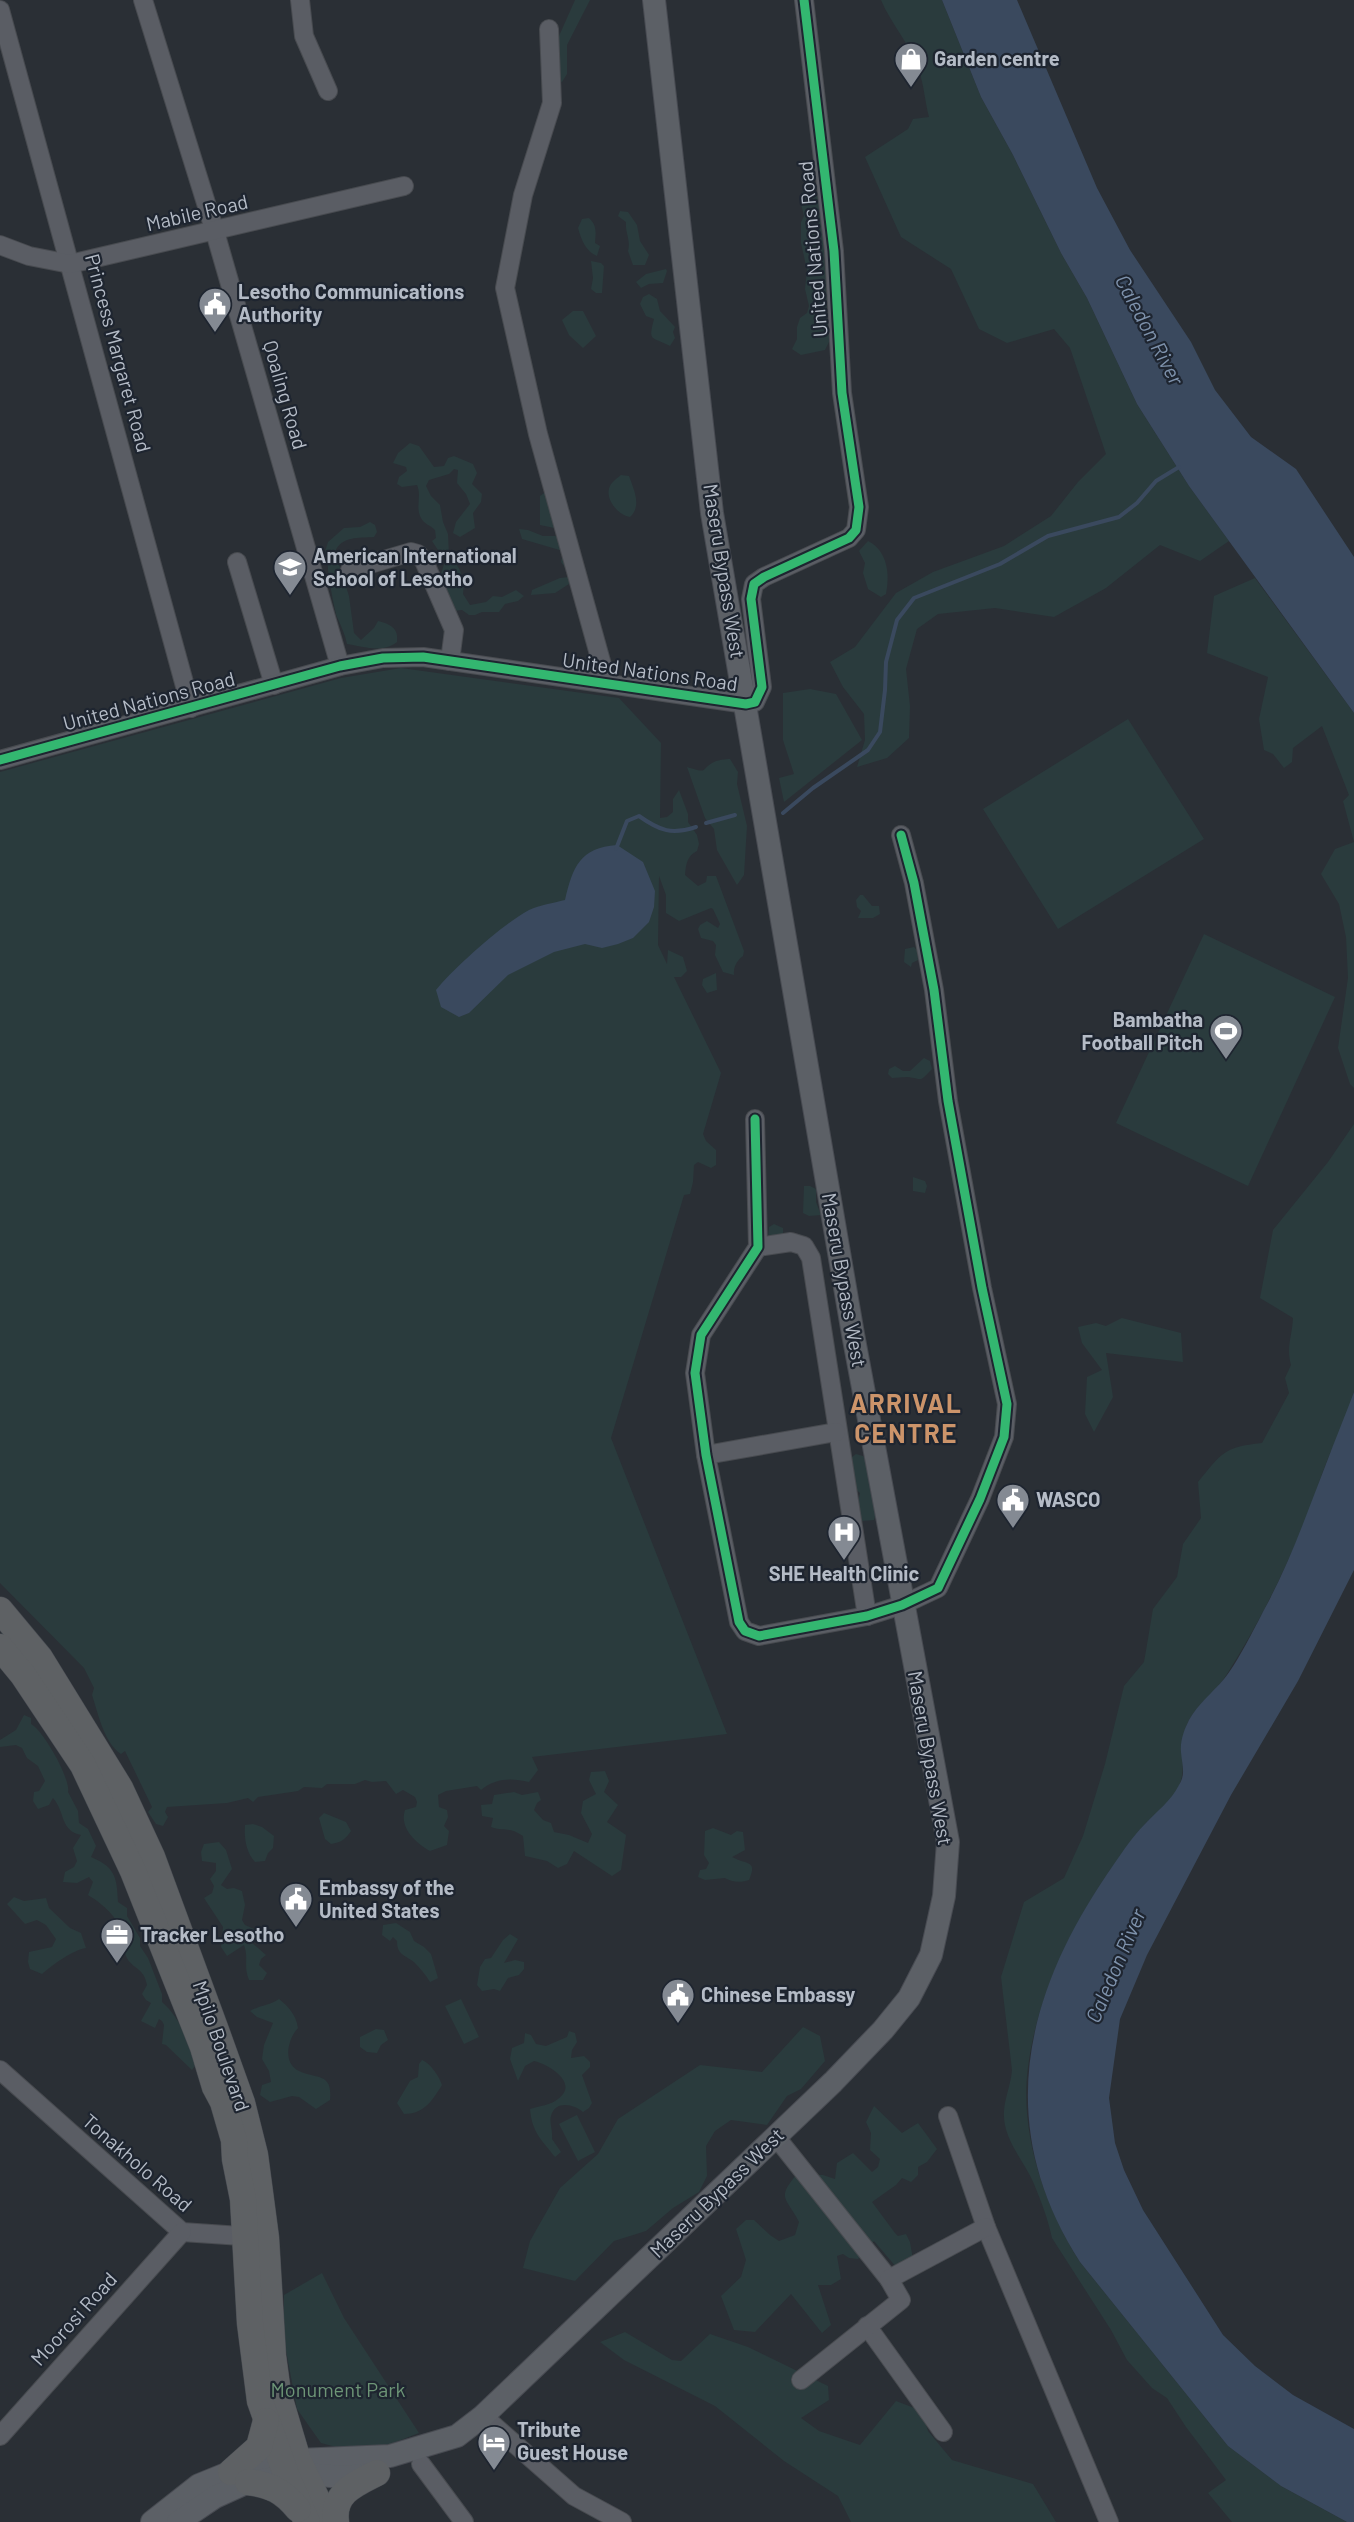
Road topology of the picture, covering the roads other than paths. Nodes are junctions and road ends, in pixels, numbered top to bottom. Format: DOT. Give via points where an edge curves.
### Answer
graph roads {
  1 [pos="143,0"];
  2 [pos="300,0"];
  3 [pos="654,0"];
  4 [pos="804,0"];
  5 [pos="0,10"];
  6 [pos="549,29"];
  7 [pos="328,92"];
  8 [pos="404,186"];
  9 [pos="215,232"];
  10 [pos="0,245"];
  11 [pos="70,264"];
  12 [pos="237,562"];
  13 [pos="350,570"];
  14 [pos="450,661"];
  15 [pos="340,666"];
  16 [pos="607,684"];
  17 [pos="274,685"];
  18 [pos="746,704"];
  19 [pos="192,708"];
  20 [pos="0,760"];
  21 [pos="901,835"];
  22 [pos="755,1119"];
  23 [pos="758,1247"];
  24 [pos="836,1432"];
  25 [pos="706,1455"];
  26 [pos="902,1605"];
  27 [pos="0,1610"];
  28 [pos="867,1616"];
  29 [pos="0,1647"];
  30 [pos="0,2070"];
  31 [pos="948,2116"];
  32 [pos="776,2137"];
  33 [pos="986,2227"];
  34 [pos="182,2232"];
  35 [pos="256,2237"];
  36 [pos="889,2279"];
  37 [pos="867,2326"];
  38 [pos="801,2380"];
  39 [pos="483,2416"];
  40 [pos="266,2421"];
  41 [pos="943,2432"];
  42 [pos="0,2436"];
  43 [pos="421,2464"];
  44 [pos="293,2468"];
  45 [pos="377,2473"];
  46 [pos="239,2477"];
  47 [pos="314,2521"];
  48 [pos="152,2522"];
  49 [pos="178,2522"];
  50 [pos="336,2522"];
  51 [pos="464,2522"];
  52 [pos="621,2522"];
  53 [pos="1109,2522"];
  1 -- 9 [label="street, Qoaling Road"];
  2 -- 7 [label="street" via="304,36"];
  3 -- 18 [label="main road, Maseru Bypass West" via="712,513"];
  4 -- 18 [label="street, United Nations Road" via="834,251 842,393 859,507 856,530 849,538 754,584 751,599 762,687 755,702"];
  5 -- 11 [label="street, Princess Margaret Road"];
  6 -- 16 [label="street" via="552,103 523,195 505,288 538,434"];
  8 -- 9 [label="street, Mabile Road"];
  9 -- 11 [label="street, Mabile Road"];
  9 -- 15 [label="street, Qoaling Road"];
  10 -- 11 [label="street, Mabile Road" via="29,256"];
  11 -- 19 [label="street, Princess Margaret Road"];
  12 -- 17 [label="street"];
  13 -- 14 [label="street" via="411,552 418,554 454,630"];
  14 -- 15 [label="street, United Nations Road" via="383,658"];
  14 -- 16 [label="street, United Nations Road"];
  15 -- 17 [label="street, United Nations Road"];
  16 -- 18 [label="street, United Nations Road"];
  17 -- 19 [label="street, United Nations Road"];
  18 -- 26 [label="main road, Maseru Bypass West"];
  19 -- 20 [label="street, United Nations Road"];
  21 -- 26 [label="street" via="934,990 948,1101 1007,1404 1004,1437 938,1588"];
  22 -- 23 [label="street"];
  23 -- 24 [label="street" via="791,1242 804,1246 810,1258"];
  23 -- 25 [label="street" via="701,1335 695,1373"];
  24 -- 25 [label="street"];
  24 -- 28 [label="street"];
  25 -- 28 [label="street" via="744,1631 759,1636"];
  26 -- 28 [label="street"];
  26 -- 32 [label="main road, Maseru Bypass West" via="948,1842 940,1920 931,1955 909,1998 875,2039"];
  27 -- 35 [label="highway, Mpilo Boulevard" via="40,1658 84,1727 120,1788 152,1857 242,2103 255,2155"];
  29 -- 35 [label="highway, Mpilo Boulevard" via="83,1765 124,1850 223,2102 234,2140 243,2199"];
  30 -- 34 [label="street, Tonakholo Road"];
  31 -- 33 [label="street"];
  32 -- 36 [label="street"];
  32 -- 39 [label="main road, Maseru Bypass West"];
  33 -- 36 [label="street"];
  33 -- 53 [label="street"];
  34 -- 35 [label="street, Tonakholo Road"];
  34 -- 42 [label="street, Moorosi Road"];
  35 -- 40 [label="highway, Mpilo Boulevard" via="250,2323"];
  35 -- 44 [label="highway, Mpilo Boulevard"];
  36 -- 37 [label="street" via="901,2300"];
  37 -- 38 [label="street"];
  37 -- 41 [label="street"];
  39 -- 43 [label="main road, Maseru Bypass West" via="463,2445"];
  39 -- 44 [label="main road, Maseru Bypass West" via="457,2436 390,2456"];
  39 -- 52 [label="street" via="574,2496"];
  40 -- 44 [label="highway, Mpilo Boulevard"];
  40 -- 46 [label="highway" via="259,2447"];
  43 -- 45 [label="main road, Maseru Bypass West"];
  43 -- 51 [label="street"];
  44 -- 45 [label="main road, Maseru Bypass West" via="343,2477"];
  44 -- 46 [label="main road"];
  44 -- 47 [label="highway, Mpilo Boulevard"];
  45 -- 50 [label="highway" via="344,2492 336,2509"];
  46 -- 47 [label="highway" via="279,2490"];
  46 -- 48 [label="main road" via="199,2485"];
  46 -- 49 [label="main road"];
}
